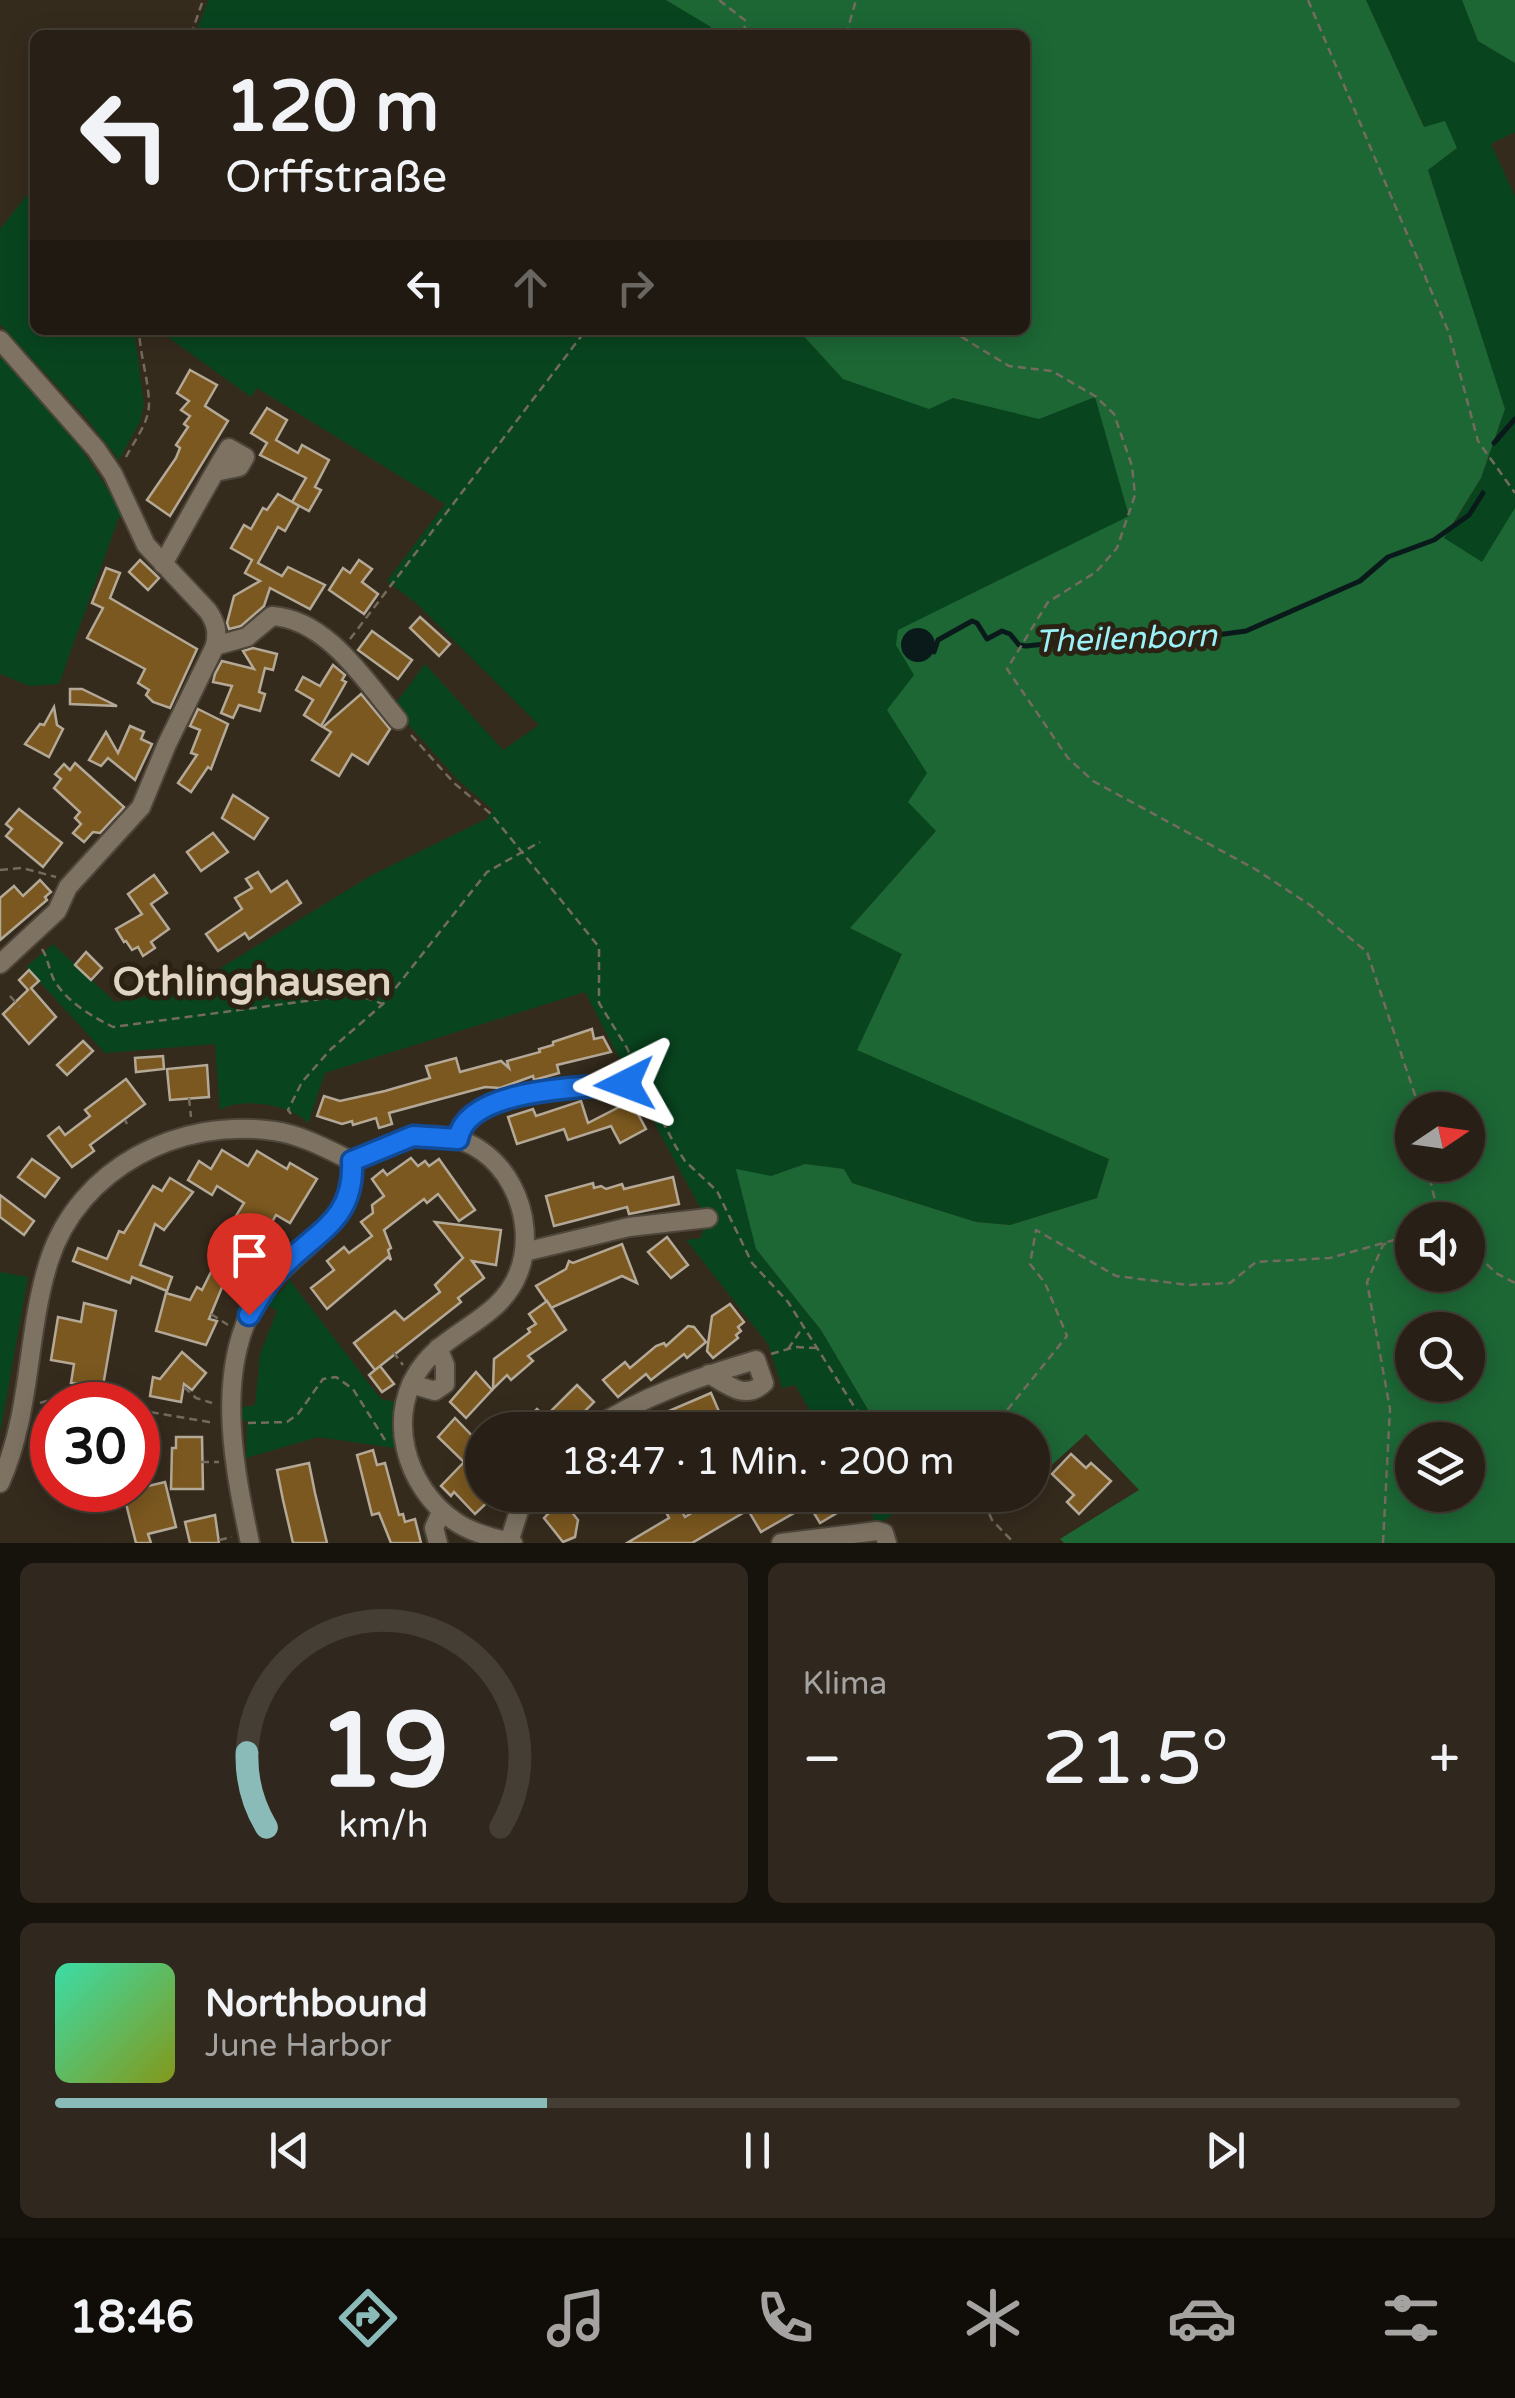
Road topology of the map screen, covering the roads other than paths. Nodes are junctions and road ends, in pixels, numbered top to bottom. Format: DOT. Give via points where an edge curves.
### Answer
graph roads {
  1 [pos="0,340"];
  2 [pos="215,472"];
  3 [pos="163,564"];
  4 [pos="215,646"];
  5 [pos="398,720"];
  6 [pos="0,964"];
  7 [pos="612,1080"];
  8 [pos="458,1139"];
  9 [pos="352,1161"];
  10 [pos="708,1218"];
  11 [pos="524,1252"];
  12 [pos="438,1348"];
  13 [pos="709,1374"];
  14 [pos="411,1384"];
  15 [pos="625,1412"];
  16 [pos="0,1484"];
  17 [pos="442,1512"];
  18 [pos="519,1512"];
  19 [pos="511,1542"];
  20 [pos="250,1543"];
  21 [pos="438,1543"];
  22 [pos="781,1543"];
  23 [pos="887,1543"];
  1 -- 3 [label="street" via="96,449 146,545"];
  2 -- 3 [label="street"];
  3 -- 4 [label="street" via="215,622"];
  4 -- 5 [label="street" via="247,638 266,618 278,616 341,652"];
  4 -- 6 [label="street" via="141,807 68,887 57,911"];
  7 -- 8 [label="street" via="550,1089 476,1112 463,1122"];
  8 -- 9 [label="street" via="413,1136"];
  8 -- 11 [label="street" via="499,1166 516,1192"];
  9 -- 16 [label="street" via="288,1134 218,1128 175,1138 117,1168 77,1208 51,1256 24,1400"];
  9 -- 20 [label="street" via="339,1215 274,1275 249,1315 235,1366 236,1473"];
  10 -- 11 [label="street" via="630,1227"];
  11 -- 12 [label="street" via="500,1303"];
  12 -- 14 [label="street"];
  12 -- 14 [label="street" via="445,1384 438,1390"];
  13 -- 15 [label="street"];
  14 -- 17 [label="street" via="405,1446 418,1484"];
  17 -- 19 [label="street" via="459,1525"];
  17 -- 21 [label="street" via="434,1528"];
  18 -- 19 [label="street"];
  22 -- 23 [label="street" via="877,1531"];
}
